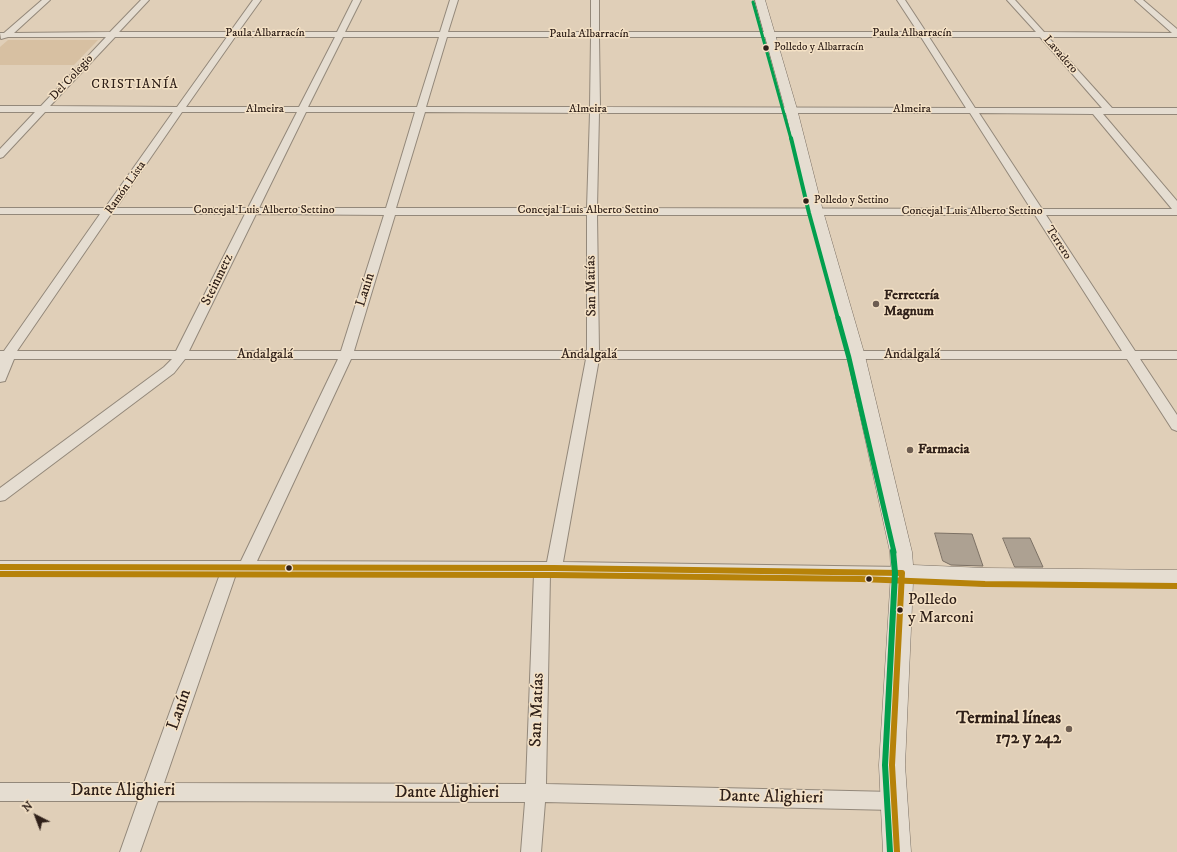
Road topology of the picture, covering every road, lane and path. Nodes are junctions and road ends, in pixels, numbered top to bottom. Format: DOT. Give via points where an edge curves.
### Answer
graph roads {
  1 [pos="46,0"];
  2 [pos="145,0"];
  3 [pos="257,0"];
  4 [pos="357,0"];
  5 [pos="454,0"];
  6 [pos="595,0"];
  7 [pos="760,0"];
  8 [pos="901,0"];
  9 [pos="1012,0"];
  10 [pos="1139,0"];
  11 [pos="3,34"];
  12 [pos="233,34"];
  13 [pos="443,34"];
  14 [pos="770,34"];
  15 [pos="923,34"];
  16 [pos="1177,34"];
  17 [pos="112,35"];
  18 [pos="340,35"];
  19 [pos="595,35"];
  20 [pos="1042,35"];
  21 [pos="0,40"];
  22 [pos="181,109"];
  23 [pos="792,109"];
  24 [pos="0,110"];
  25 [pos="42,110"];
  26 [pos="302,110"];
  27 [pos="420,110"];
  28 [pos="595,110"];
  29 [pos="973,110"];
  30 [pos="1095,110"];
  31 [pos="1109,110"];
  32 [pos="1177,111"];
  33 [pos="0,155"];
  34 [pos="1177,208"];
  35 [pos="110,210"];
  36 [pos="0,211"];
  37 [pos="390,211"];
  38 [pos="816,211"];
  39 [pos="251,212"];
  40 [pos="592,212"];
  41 [pos="1038,212"];
  42 [pos="1177,212"];
  43 [pos="347,354"];
  44 [pos="1130,354"];
  45 [pos="4,355"];
  46 [pos="182,355"];
  47 [pos="593,355"];
  48 [pos="1177,355"];
  49 [pos="856,356"];
  50 [pos="0,378"];
  51 [pos="1177,426"];
  52 [pos="0,496"];
  53 [pos="0,567"];
  54 [pos="238,568"];
  55 [pos="548,568"];
  56 [pos="902,573"];
  57 [pos="1177,579"];
  58 [pos="151,791"];
  59 [pos="0,792"];
  60 [pos="536,793"];
  61 [pos="893,801"];
  62 [pos="130,852"];
  63 [pos="532,852"];
  64 [pos="897,852"];
  1 -- 11 [label="street"];
  2 -- 17 [label="street, Del Colegio"];
  3 -- 12 [label="street, Ramón Lista"];
  4 -- 18 [label="street, Steinmetz"];
  5 -- 13 [label="street, Lanín"];
  6 -- 19 [label="street, San Matías"];
  7 -- 14 [label="main road"];
  8 -- 15 [label="street, Terrero"];
  9 -- 20 [label="street, Lavadero"];
  10 -- 16 [label="street"];
  11 -- 17 [label="street, Paula Albarracín"];
  11 -- 21 [label="street"];
  12 -- 17 [label="street, Paula Albarracín"];
  12 -- 18 [label="street, Paula Albarracín"];
  12 -- 22 [label="street, Ramón Lista"];
  13 -- 18 [label="street, Paula Albarracín"];
  13 -- 19 [label="street, Paula Albarracín"];
  13 -- 27 [label="street, Lanín"];
  14 -- 15 [label="street, Paula Albarracín"];
  14 -- 19 [label="street, Paula Albarracín"];
  14 -- 23 [label="main road"];
  15 -- 20 [label="street, Paula Albarracín"];
  15 -- 29 [label="street, Terrero"];
  16 -- 20 [label="street, Paula Albarracín"];
  17 -- 25 [label="street, Del Colegio"];
  18 -- 26 [label="street, Steinmetz"];
  19 -- 28 [label="street, San Matías"];
  20 -- 31 [label="street, Lavadero"];
  22 -- 25 [label="street, Almeira"];
  22 -- 26 [label="street, Almeira"];
  22 -- 35 [label="street, Ramón Lista"];
  23 -- 28 [label="street, Almeira"];
  23 -- 29 [label="street, Almeira"];
  23 -- 38 [label="main road"];
  24 -- 25 [label="street, Almeira"];
  25 -- 33 [label="street, Del Colegio"];
  26 -- 27 [label="street, Almeira"];
  26 -- 39 [label="street, Steinmetz"];
  27 -- 28 [label="street, Almeira"];
  27 -- 37 [label="street, Lanín"];
  28 -- 40 [label="street, San Matías"];
  29 -- 30 [label="street, Almeira"];
  29 -- 41 [label="street, Terrero"];
  30 -- 31 [label="street, Almeira"];
  30 -- 34 [label="street"];
  31 -- 32 [label="street, Almeira"];
  35 -- 36 [label="street, Concejal Luis Alberto Settino"];
  35 -- 39 [label="street, Concejal Luis Alberto Settino"];
  35 -- 45 [label="street, Ramón Lista" via="12,348"];
  37 -- 39 [label="street, Concejal Luis Alberto Settino"];
  37 -- 40 [label="street, Concejal Luis Alberto Settino"];
  37 -- 43 [label="street, Lanín"];
  38 -- 40 [label="street, Concejal Luis Alberto Settino"];
  38 -- 41 [label="street, Concejal Luis Alberto Settino"];
  38 -- 49 [label="main road"];
  39 -- 46 [label="street, Steinmetz"];
  40 -- 47 [label="street, San Matías"];
  41 -- 42 [label="street, Concejal Luis Alberto Settino"];
  41 -- 44 [label="street, Terrero"];
  43 -- 46 [label="street, Andalgalá"];
  43 -- 47 [label="street, Andalgalá"];
  43 -- 54 [label="street, Lanín"];
  44 -- 48 [label="street, Andalgalá"];
  44 -- 49 [label="street, Andalgalá"];
  44 -- 51 [label="street, Terrero"];
  45 -- 46 [label="street, Andalgalá"];
  45 -- 50 [label="street, Ramón Lista"];
  46 -- 52 [label="street, Steinmetz" via="169,370"];
  47 -- 49 [label="street, Andalgalá"];
  47 -- 55 [label="street, San Matías"];
  49 -- 56 [label="main road" via="901,552"];
  53 -- 54 [label="street"];
  54 -- 55 [label="street"];
  54 -- 58 [label="street, Lanín"];
  55 -- 56 [label="street"];
  55 -- 60 [label="street, San Matías"];
  56 -- 57 [label="main road" via="985,577"];
  56 -- 61 [label="main road" via="893,729"];
  58 -- 59 [label="street, Dante Alighieri"];
  58 -- 60 [label="street, Dante Alighieri"];
  58 -- 62 [label="street, Lanín"];
  60 -- 61 [label="street, Dante Alighieri"];
  60 -- 63 [label="street, San Matías"];
  61 -- 64 [label="main road"];
}
